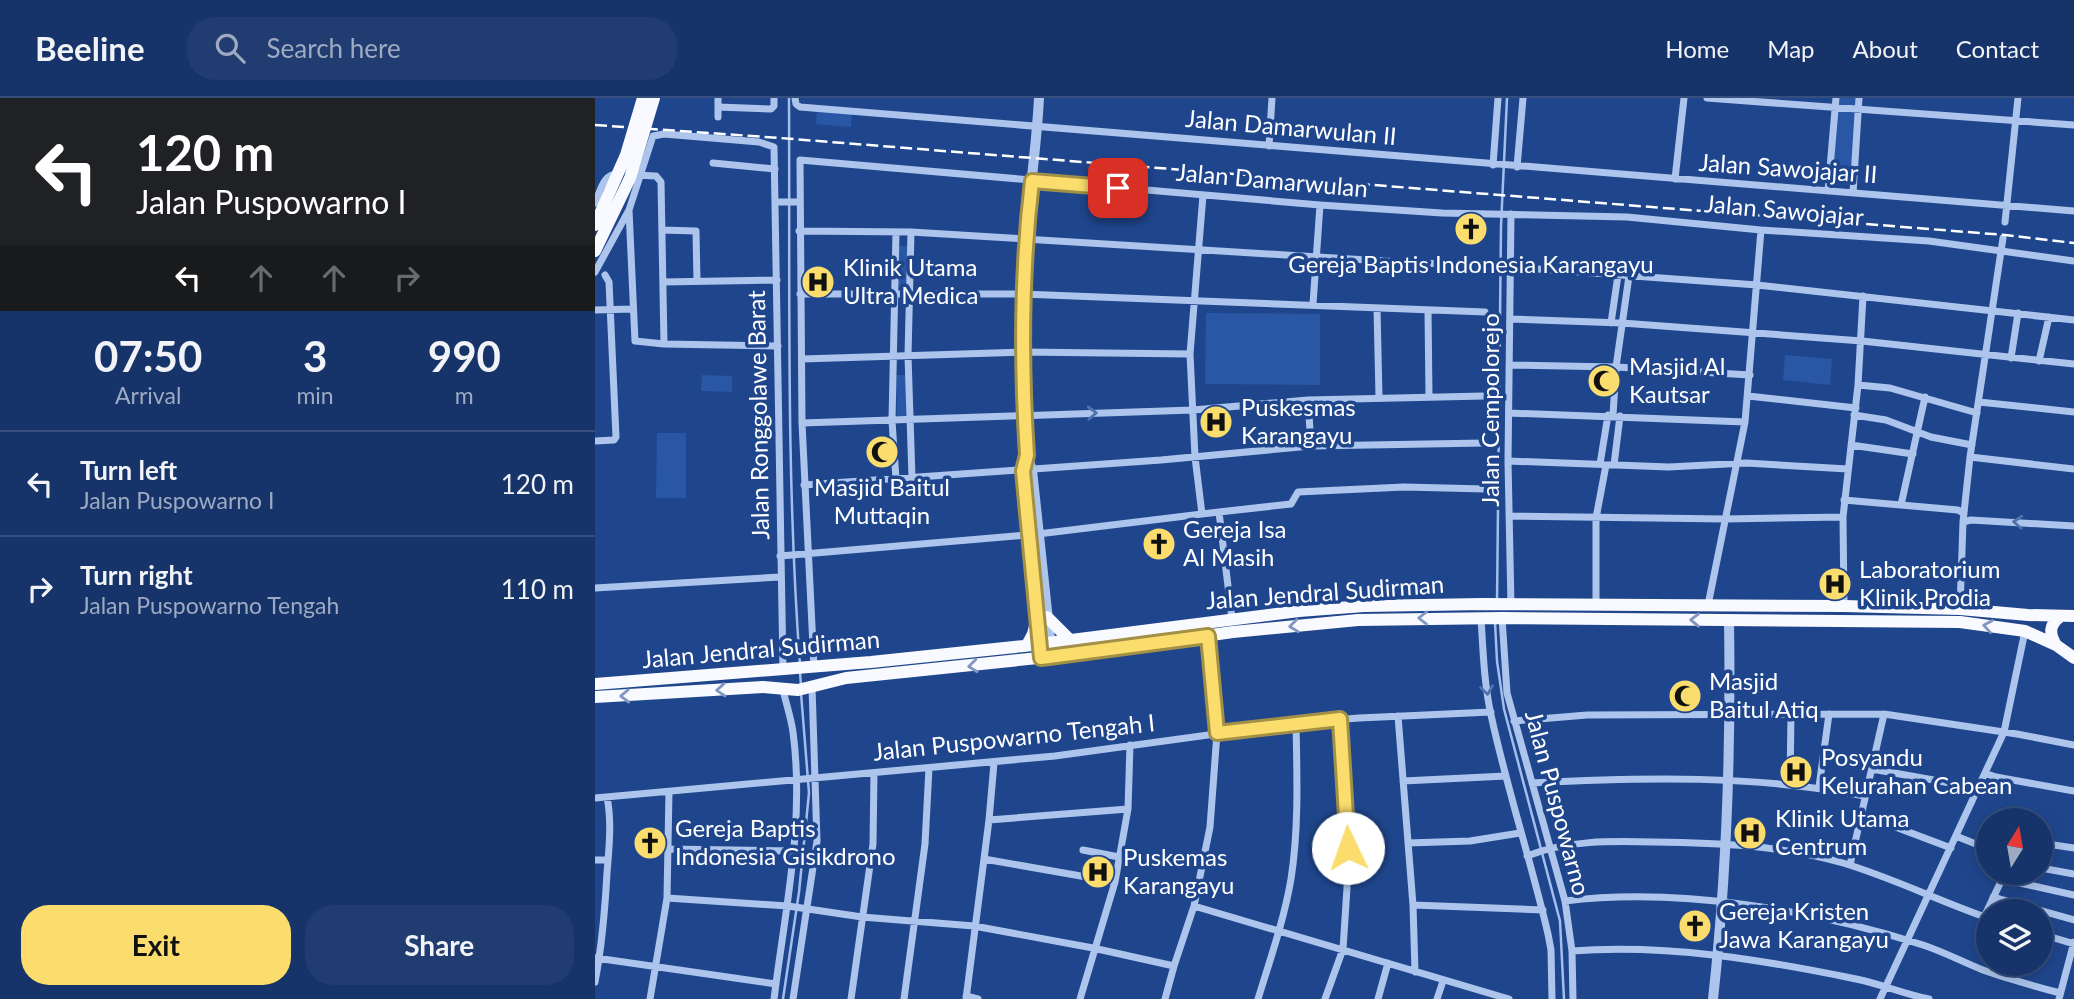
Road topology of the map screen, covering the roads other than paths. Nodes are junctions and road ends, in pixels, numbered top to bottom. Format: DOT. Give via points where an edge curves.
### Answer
graph roads {
  1 [pos="643,98"];
  2 [pos="654,98"];
  3 [pos="718,98"];
  4 [pos="731,98"];
  5 [pos="774,98"];
  6 [pos="795,98"];
  7 [pos="1039,98"];
  8 [pos="1272,98"];
  9 [pos="1498,98"];
  10 [pos="1523,98"];
  11 [pos="1683,98"];
  12 [pos="1707,98"];
  13 [pos="1836,98"];
  14 [pos="1859,98"];
  15 [pos="2018,98"];
  16 [pos="718,107"];
  17 [pos="730,108"];
  18 [pos="1835,108"];
  19 [pos="1858,110"];
  20 [pos="718,117"];
  21 [pos="2016,120"];
  22 [pos="2074,125"];
  23 [pos="1038,127"];
  24 [pos="1269,146"];
  25 [pos="713,163"];
  26 [pos="1499,166"];
  27 [pos="1517,167"];
  28 [pos="775,169"];
  29 [pos="638,175"];
  30 [pos="1675,179"];
  31 [pos="1032,181"];
  32 [pos="1828,191"];
  33 [pos="1853,193"];
  34 [pos="1203,195"];
  35 [pos="777,202"];
  36 [pos="797,202"];
  37 [pos="595,203"];
  38 [pos="1320,205"];
  39 [pos="2006,205"];
  40 [pos="629,210"];
  41 [pos="2074,211"];
  42 [pos="1490,214"];
  43 [pos="1510,214"];
  44 [pos="2005,222"];
  45 [pos="595,225"];
  46 [pos="662,230"];
  47 [pos="1761,230"];
  48 [pos="799,231"];
  49 [pos="896,232"];
  50 [pos="911,232"];
  51 [pos="1025,238"];
  52 [pos="2003,238"];
  53 [pos="1198,249"];
  54 [pos="595,251"];
  55 [pos="2001,251"];
  56 [pos="1316,257"];
  57 [pos="2074,261"];
  58 [pos="1486,265"];
  59 [pos="1510,267"];
  60 [pos="595,272"];
  61 [pos="605,275"];
  62 [pos="1618,275"];
  63 [pos="1629,276"];
  64 [pos="776,280"];
  65 [pos="697,281"];
  66 [pos="663,282"];
  67 [pos="1757,285"];
  68 [pos="894,292"];
  69 [pos="910,293"];
  70 [pos="800,294"];
  71 [pos="1022,294"];
  72 [pos="1863,296"];
  73 [pos="1193,299"];
  74 [pos="1313,304"];
  75 [pos="1614,306"];
  76 [pos="1377,308"];
  77 [pos="1625,308"];
  78 [pos="633,309"];
  79 [pos="595,310"];
  80 [pos="610,310"];
  81 [pos="1429,310"];
  82 [pos="1992,310"];
  83 [pos="1485,312"];
  84 [pos="2018,313"];
  85 [pos="2049,317"];
  86 [pos="1510,319"];
  87 [pos="2074,320"];
  88 [pos="1611,323"];
  89 [pos="1622,324"];
  90 [pos="1753,334"];
  91 [pos="1862,341"];
  92 [pos="664,344"];
  93 [pos="778,346"];
  94 [pos="1022,352"];
  95 [pos="1190,354"];
  96 [pos="908,356"];
  97 [pos="1986,356"];
  98 [pos="892,357"];
  99 [pos="2011,358"];
  100 [pos="801,359"];
  101 [pos="2039,361"];
  102 [pos="2074,364"];
  103 [pos="1509,365"];
  104 [pos="1616,367"];
  105 [pos="1750,375"];
  106 [pos="1858,385"];
  107 [pos="1429,396"];
  108 [pos="1484,396"];
  109 [pos="1748,396"];
  110 [pos="1379,397"];
  111 [pos="1925,397"];
  112 [pos="1308,400"];
  113 [pos="1979,402"];
  114 [pos="1193,410"];
  115 [pos="1855,412"];
  116 [pos="2074,412"];
  117 [pos="1509,413"];
  118 [pos="1977,413"];
  119 [pos="1024,415"];
  120 [pos="1614,416"];
  121 [pos="910,420"];
  122 [pos="892,421"];
  123 [pos="1745,422"];
  124 [pos="801,423"];
  125 [pos="1918,432"];
  126 [pos="595,441"];
  127 [pos="1485,443"];
  128 [pos="1851,445"];
  129 [pos="1972,445"];
  130 [pos="1311,446"];
  131 [pos="1913,454"];
  132 [pos="1195,457"];
  133 [pos="1970,457"];
  134 [pos="1509,461"];
  135 [pos="1738,463"];
  136 [pos="1607,465"];
  137 [pos="2074,468"];
  138 [pos="1849,469"];
  139 [pos="1028,470"];
  140 [pos="912,478"];
  141 [pos="896,479"];
  142 [pos="804,485"];
  143 [pos="1485,489"];
  144 [pos="1844,500"];
  145 [pos="1901,505"];
  146 [pos="1219,512"];
  147 [pos="1202,514"];
  148 [pos="1510,516"];
  149 [pos="1843,517"];
  150 [pos="1596,518"];
  151 [pos="1963,518"];
  152 [pos="1725,519"];
  153 [pos="2074,526"];
  154 [pos="1033,534"];
  155 [pos="805,553"];
  156 [pos="782,555"];
  157 [pos="780,577"];
  158 [pos="595,588"];
  159 [pos="1708,605"];
  160 [pos="1596,606"];
  161 [pos="1843,607"];
  162 [pos="1960,609"];
  163 [pos="1505,612"];
  164 [pos="2068,616"];
  165 [pos="1042,617"];
  166 [pos="1482,618"];
  167 [pos="1232,619"];
  168 [pos="1729,621"];
  169 [pos="2025,631"];
  170 [pos="1208,636"];
  171 [pos="1070,640"];
  172 [pos="1039,644"];
  173 [pos="2056,645"];
  174 [pos="2074,657"];
  175 [pos="1046,658"];
  176 [pos="810,668"];
  177 [pos="785,669"];
  178 [pos="595,684"];
  179 [pos="810,688"];
  180 [pos="785,690"];
  181 [pos="595,697"];
  182 [pos="1490,712"];
  183 [pos="1728,714"];
  184 [pos="1791,714"];
  185 [pos="1829,714"];
  186 [pos="1884,714"];
  187 [pos="1398,716"];
  188 [pos="1340,719"];
  189 [pos="1514,722"];
  190 [pos="1296,723"];
  191 [pos="2004,732"];
  192 [pos="1217,733"];
  193 [pos="2074,745"];
  194 [pos="1130,746"];
  195 [pos="994,763"];
  196 [pos="929,768"];
  197 [pos="1872,769"];
  198 [pos="874,773"];
  199 [pos="1987,774"];
  200 [pos="1506,776"];
  201 [pos="815,777"];
  202 [pos="799,779"];
  203 [pos="1729,780"];
  204 [pos="1403,781"];
  205 [pos="1532,783"];
  206 [pos="1790,784"];
  207 [pos="1819,787"];
  208 [pos="1979,788"];
  209 [pos="2074,791"];
  210 [pos="669,792"];
  211 [pos="1865,796"];
  212 [pos="607,797"];
  213 [pos="595,798"];
  214 [pos="1128,809"];
  215 [pos="1861,814"];
  216 [pos="989,820"];
  217 [pos="1520,833"];
  218 [pos="1956,836"];
  219 [pos="1408,844"];
  220 [pos="1725,844"];
  221 [pos="1976,844"];
  222 [pos="2053,845"];
  223 [pos="1951,848"];
  224 [pos="2074,848"];
  225 [pos="669,849"];
  226 [pos="793,850"];
  227 [pos="1083,850"];
  228 [pos="1538,851"];
  229 [pos="1119,857"];
  230 [pos="984,859"];
  231 [pos="595,860"];
  232 [pos="608,860"];
  233 [pos="1850,866"];
  234 [pos="2053,870"];
  235 [pos="2074,874"];
  236 [pos="1115,882"];
  237 [pos="1999,886"];
  238 [pos="2041,886"];
  239 [pos="2074,895"];
  240 [pos="1929,896"];
  241 [pos="1993,897"];
  242 [pos="667,898"];
  243 [pos="1565,901"];
  244 [pos="1722,903"];
  245 [pos="1413,905"];
  246 [pos="788,906"];
  247 [pos="1194,906"];
  248 [pos="804,909"];
  249 [pos="1543,910"];
  250 [pos="1976,913"];
  251 [pos="862,917"];
  252 [pos="2074,919"];
  253 [pos="915,920"];
  254 [pos="974,926"];
  255 [pos="1279,930"];
  256 [pos="2053,937"];
  257 [pos="1908,941"];
  258 [pos="2074,943"];
  259 [pos="1093,948"];
  260 [pos="1343,949"];
  261 [pos="1572,951"];
  262 [pos="1718,956"];
  263 [pos="597,959"];
  264 [pos="1388,963"];
  265 [pos="1174,966"];
  266 [pos="655,967"];
  267 [pos="1415,972"];
  268 [pos="2070,974"];
  269 [pos="1443,981"];
  270 [pos="595,982"];
  271 [pos="776,984"];
  272 [pos="1886,988"];
  273 [pos="2059,996"];
  274 [pos="966,998"];
  275 [pos="650,999"];
  276 [pos="774,999"];
  277 [pos="793,999"];
  278 [pos="851,999"];
  279 [pos="904,999"];
  280 [pos="978,999"];
  281 [pos="1080,999"];
  282 [pos="1165,999"];
  283 [pos="1258,999"];
  284 [pos="1325,999"];
  285 [pos="1378,999"];
  286 [pos="1437,999"];
  287 [pos="1509,999"];
  288 [pos="1552,999"];
  289 [pos="1573,999"];
  290 [pos="1713,999"];
  291 [pos="1880,999"];
  292 [pos="1929,999"];
  1 -- 45 [label="highway, bridge" via="626,155"];
  2 -- 54 [label="highway, bridge" via="630,178"];
  3 -- 16 [label="street"];
  4 -- 17 [label="street"];
  5 -- 17 [label="street" via="771,109"];
  6 -- 23 [label="street, Jalan Damarwulan II" via="800,107"];
  7 -- 23 [label="street"];
  8 -- 24 [label="street"];
  9 -- 26 [label="street"];
  10 -- 27 [label="street"];
  11 -- 30 [label="street"];
  12 -- 18 [label="street"];
  13 -- 18 [label="street"];
  14 -- 19 [label="street"];
  15 -- 21 [label="street"];
  16 -- 17 [label="street"];
  16 -- 20 [label="street"];
  18 -- 19 [label="street"];
  18 -- 32 [label="street"];
  19 -- 21 [label="street"];
  19 -- 33 [label="street"];
  21 -- 22 [label="street"];
  21 -- 39 [label="street"];
  23 -- 24 [label="street, Jalan Damarwulan II"];
  23 -- 31 [label="street"];
  24 -- 26 [label="street, Jalan Damarwulan II"];
  25 -- 28 [label="street"];
  26 -- 27 [label="street, Jalan Sawojajar II"];
  27 -- 30 [label="street, Jalan Sawojajar II"];
  28 -- 29 [label="street, Jalan Ronggolawe Barat" via="774,147 759,142 664,134 652,137"];
  28 -- 35 [label="street, Jalan Ronggolawe Barat"];
  29 -- 37 [label="street" via="608,175"];
  29 -- 40 [label="street"];
  29 -- 46 [label="street" via="660,179"];
  30 -- 32 [label="street, Jalan Sawojajar II"];
  31 -- 34 [label="street, Jalan Damarwulan"];
  31 -- 36 [label="street, Jalan Damarwulan" via="800,160"];
  31 -- 51 [label="street"];
  32 -- 33 [label="street, Jalan Sawojajar II"];
  33 -- 39 [label="street, Jalan Sawojajar II"];
  34 -- 38 [label="street, Jalan Damarwulan"];
  34 -- 53 [label="street"];
  35 -- 36 [label="street"];
  35 -- 64 [label="street, Jalan Ronggolawe Barat"];
  36 -- 48 [label="street"];
  38 -- 42 [label="street, Jalan Damarwulan"];
  38 -- 56 [label="street"];
  39 -- 41 [label="street, Jalan Sawojajar II"];
  39 -- 44 [label="street"];
  40 -- 60 [label="street"];
  40 -- 78 [label="street"];
  42 -- 43 [label="street, Jalan Sawojajar"];
  43 -- 47 [label="street, Jalan Sawojajar" via="1627,217"];
  43 -- 59 [label="street, Jalan Cempolorejo"];
  46 -- 65 [label="street" via="695,231"];
  46 -- 66 [label="street"];
  47 -- 55 [label="street, Jalan Sawojajar" via="1929,241"];
  47 -- 67 [label="street"];
  48 -- 49 [label="street"];
  48 -- 70 [label="street"];
  49 -- 50 [label="street"];
  49 -- 68 [label="street"];
  50 -- 51 [label="street"];
  50 -- 69 [label="street"];
  51 -- 53 [label="street"];
  51 -- 71 [label="street"];
  52 -- 55 [label="street"];
  53 -- 56 [label="street"];
  53 -- 73 [label="street"];
  55 -- 57 [label="street, Jalan Sawojajar"];
  55 -- 82 [label="street"];
  56 -- 58 [label="street"];
  56 -- 74 [label="street"];
  59 -- 62 [label="street"];
  59 -- 86 [label="street, Jalan Cempolorejo"];
  61 -- 80 [label="street"];
  62 -- 63 [label="street"];
  62 -- 75 [label="street"];
  63 -- 67 [label="street"];
  63 -- 77 [label="street"];
  64 -- 65 [label="street"];
  64 -- 93 [label="street, Jalan Ronggolawe Barat"];
  65 -- 66 [label="street"];
  66 -- 92 [label="street"];
  67 -- 72 [label="street"];
  67 -- 90 [label="street"];
  68 -- 69 [label="street"];
  68 -- 70 [label="street"];
  68 -- 98 [label="street"];
  69 -- 71 [label="street"];
  69 -- 96 [label="street"];
  70 -- 100 [label="street"];
  71 -- 73 [label="street"];
  71 -- 94 [label="street"];
  72 -- 82 [label="street"];
  72 -- 91 [label="street"];
  73 -- 74 [label="street"];
  73 -- 95 [label="street"];
  74 -- 76 [label="street"];
  75 -- 77 [label="street"];
  75 -- 88 [label="street"];
  76 -- 81 [label="street"];
  76 -- 110 [label="street"];
  77 -- 89 [label="street"];
  78 -- 80 [label="street"];
  78 -- 92 [label="street" via="634,339"];
  79 -- 80 [label="street"];
  80 -- 126 [label="street" via="617,437"];
  81 -- 83 [label="street"];
  81 -- 107 [label="street"];
  82 -- 84 [label="street"];
  82 -- 97 [label="street"];
  84 -- 85 [label="street"];
  84 -- 99 [label="street"];
  85 -- 87 [label="street"];
  85 -- 101 [label="street"];
  86 -- 88 [label="street"];
  86 -- 103 [label="street, Jalan Cempolorejo"];
  88 -- 89 [label="street"];
  89 -- 90 [label="street"];
  89 -- 104 [label="street"];
  90 -- 91 [label="street"];
  90 -- 105 [label="street"];
  91 -- 97 [label="street"];
  91 -- 106 [label="street"];
  92 -- 93 [label="street"];
  93 -- 156 [label="street, Jalan Ronggolawe Barat"];
  94 -- 95 [label="street"];
  94 -- 96 [label="street"];
  94 -- 119 [label="street"];
  95 -- 114 [label="street"];
  96 -- 98 [label="street"];
  96 -- 121 [label="street"];
  97 -- 99 [label="street"];
  97 -- 113 [label="street"];
  98 -- 100 [label="street"];
  98 -- 122 [label="street"];
  99 -- 101 [label="street"];
  100 -- 124 [label="street"];
  101 -- 102 [label="street"];
  103 -- 104 [label="street"];
  103 -- 117 [label="street, Jalan Cempolorejo"];
  104 -- 105 [label="street"];
  104 -- 120 [label="street"];
  105 -- 109 [label="street"];
  106 -- 111 [label="street"];
  106 -- 115 [label="street"];
  107 -- 108 [label="street"];
  107 -- 110 [label="street"];
  109 -- 115 [label="street"];
  109 -- 123 [label="street"];
  110 -- 112 [label="street"];
  111 -- 118 [label="street"];
  111 -- 125 [label="street"];
  112 -- 114 [label="street"];
  112 -- 130 [label="street"];
  113 -- 116 [label="street"];
  113 -- 118 [label="street"];
  119 -- 114 [label="street, one-way"];
  114 -- 132 [label="street"];
  115 -- 125 [label="street"];
  115 -- 128 [label="street"];
  117 -- 120 [label="street"];
  117 -- 134 [label="street, Jalan Cempolorejo"];
  118 -- 129 [label="street"];
  119 -- 121 [label="street"];
  119 -- 139 [label="street"];
  120 -- 123 [label="street"];
  120 -- 136 [label="street"];
  120 -- 136 [label="street"];
  121 -- 122 [label="street"];
  121 -- 140 [label="street"];
  122 -- 124 [label="street"];
  122 -- 141 [label="street"];
  123 -- 135 [label="street"];
  124 -- 142 [label="street"];
  125 -- 129 [label="street"];
  125 -- 131 [label="street"];
  127 -- 130 [label="street"];
  128 -- 131 [label="street"];
  128 -- 138 [label="street"];
  129 -- 133 [label="street"];
  130 -- 132 [label="street"];
  131 -- 145 [label="street"];
  132 -- 139 [label="street"];
  132 -- 147 [label="street"];
  133 -- 137 [label="street"];
  133 -- 151 [label="street"];
  134 -- 136 [label="street"];
  134 -- 148 [label="street, Jalan Cempolorejo"];
  135 -- 136 [label="street"];
  135 -- 138 [label="street"];
  135 -- 152 [label="street"];
  136 -- 150 [label="street"];
  138 -- 144 [label="street"];
  139 -- 140 [label="street"];
  139 -- 154 [label="street"];
  140 -- 141 [label="street"];
  141 -- 142 [label="street"];
  142 -- 155 [label="street"];
  143 -- 146 [label="street" via="1298,492 1290,505"];
  144 -- 145 [label="street"];
  144 -- 149 [label="street"];
  145 -- 151 [label="street" via="1958,510"];
  146 -- 147 [label="street"];
  146 -- 167 [label="street"];
  147 -- 154 [label="street"];
  148 -- 150 [label="street"];
  148 -- 163 [label="street, Jalan Cempolorejo"];
  149 -- 152 [label="street"];
  149 -- 161 [label="street"];
  150 -- 152 [label="street"];
  150 -- 160 [label="street"];
  153 -- 151 [label="street, one-way"];
  151 -- 162 [label="street"];
  152 -- 159 [label="street"];
  154 -- 155 [label="street"];
  154 -- 165 [label="street"];
  155 -- 156 [label="street"];
  155 -- 176 [label="street"];
  156 -- 157 [label="street, Jalan Ronggolawe Barat"];
  157 -- 158 [label="street"];
  157 -- 177 [label="street, Jalan Ronggolawe Barat"];
  159 -- 160 [label="highway, Jalan Jendral Sudirman"];
  159 -- 161 [label="highway, Jalan Jendral Sudirman"];
  160 -- 163 [label="highway, Jalan Jendral Sudirman"];
  161 -- 162 [label="highway, Jalan Jendral Sudirman"];
  162 -- 164 [label="highway, Jalan Jendral Sudirman"];
  163 -- 166 [label="highway, Jalan Jendral Sudirman"];
  163 -- 167 [label="highway, Jalan Jendral Sudirman" via="1488,604 1364,607"];
  168 -- 163 [label="highway, Jalan Jendral Sudirman, one-way"];
  163 -- 189 [label="street, Jalan Puspowarno" via="1507,693"];
  164 -- 173 [label="highway, Jalan Jendral Sudirman" via="2053,624"];
  165 -- 171 [label="highway"];
  165 -- 172 [label="street"];
  165 -- 172 [label="highway" via="1034,634"];
  166 -- 170 [label="highway, Jalan Jendral Sudirman, one-way" via="1358,620"];
  166 -- 182 [label="street, Jalan Puspowarno, one-way"];
  167 -- 171 [label="highway, Jalan Jendral Sudirman"];
  169 -- 168 [label="highway, Jalan Jendral Sudirman, one-way" via="1960,622"];
  168 -- 183 [label="street"];
  169 -- 173 [label="highway, Jalan Jendral Sudirman"];
  169 -- 191 [label="street"];
  170 -- 175 [label="highway, Jalan Jendral Sudirman"];
  170 -- 192 [label="street"];
  171 -- 172 [label="highway, Jalan Jendral Sudirman"];
  172 -- 175 [label="street"];
  172 -- 176 [label="highway, Jalan Jendral Sudirman"];
  173 -- 174 [label="highway, Jalan Jendral Sudirman"];
  175 -- 179 [label="highway, Jalan Jendral Sudirman, one-way" via="846,678"];
  176 -- 177 [label="highway, Jalan Jendral Sudirman"];
  177 -- 178 [label="highway, Jalan Jendral Sudirman"];
  179 -- 180 [label="highway, Jalan Jendral Sudirman"];
  179 -- 201 [label="street"];
  180 -- 181 [label="highway, Jalan Jendral Sudirman, one-way" via="763,687"];
  180 -- 202 [label="street"];
  182 -- 187 [label="street, Jalan Puspowarno Tengah I"];
  182 -- 200 [label="street, Jalan Puspowarno"];
  183 -- 184 [label="street"];
  183 -- 189 [label="street" via="1587,715"];
  183 -- 203 [label="street"];
  184 -- 185 [label="street"];
  184 -- 206 [label="street"];
  185 -- 186 [label="street"];
  185 -- 207 [label="street"];
  186 -- 191 [label="street"];
  186 -- 197 [label="street"];
  187 -- 188 [label="street, Jalan Puspowarno Tengah I"];
  187 -- 204 [label="street"];
  188 -- 190 [label="street, Jalan Puspowarno Tengah I"];
  188 -- 260 [label="street" via="1348,848"];
  189 -- 205 [label="street, Jalan Puspowarno"];
  190 -- 192 [label="street, Jalan Puspowarno Tengah I"];
  190 -- 255 [label="street" via="1296,840"];
  191 -- 193 [label="street"];
  191 -- 199 [label="street"];
  192 -- 194 [label="street, Jalan Puspowarno Tengah I"];
  192 -- 247 [label="street" via="1210,827"];
  194 -- 195 [label="street, Jalan Puspowarno Tengah I"];
  194 -- 214 [label="street"];
  195 -- 196 [label="street, Jalan Puspowarno Tengah I"];
  195 -- 216 [label="street"];
  196 -- 198 [label="street, Jalan Puspowarno Tengah I"];
  196 -- 253 [label="street"];
  197 -- 208 [label="street"];
  197 -- 211 [label="street"];
  198 -- 201 [label="street, Jalan Puspowarno Tengah I"];
  198 -- 251 [label="street" via="873,844"];
  199 -- 208 [label="street"];
  199 -- 209 [label="street"];
  200 -- 204 [label="street"];
  200 -- 217 [label="street, Jalan Puspowarno"];
  201 -- 202 [label="street, Jalan Puspowarno Tengah I"];
  201 -- 248 [label="street" via="817,841"];
  202 -- 210 [label="street, Jalan Puspowarno Tengah I"];
  202 -- 226 [label="street"];
  203 -- 205 [label="street"];
  203 -- 206 [label="street"];
  203 -- 220 [label="street"];
  204 -- 219 [label="street"];
  205 -- 228 [label="street, Jalan Puspowarno"];
  206 -- 207 [label="street"];
  207 -- 211 [label="street"];
  208 -- 218 [label="street"];
  210 -- 212 [label="street, Jalan Puspowarno Tengah I"];
  210 -- 225 [label="street"];
  211 -- 215 [label="street"];
  212 -- 213 [label="street, Jalan Puspowarno Tengah I"];
  212 -- 232 [label="street"];
  214 -- 216 [label="street"];
  214 -- 229 [label="street"];
  215 -- 223 [label="street"];
  215 -- 233 [label="street"];
  216 -- 230 [label="street"];
  217 -- 219 [label="street"];
  217 -- 228 [label="street, Jalan Puspowarno"];
  218 -- 221 [label="street"];
  218 -- 223 [label="street"];
  219 -- 245 [label="street"];
  220 -- 228 [label="street" via="1626,841"];
  220 -- 233 [label="street" via="1792,852"];
  220 -- 244 [label="street"];
  222 -- 224 [label="street"];
  223 -- 240 [label="street"];
  225 -- 226 [label="street"];
  225 -- 242 [label="street"];
  226 -- 246 [label="street"];
  227 -- 229 [label="street"];
  228 -- 243 [label="street, Jalan Puspowarno"];
  228 -- 249 [label="street, Jalan Puspowarno"];
  229 -- 236 [label="street"];
  230 -- 236 [label="street"];
  230 -- 254 [label="street"];
  231 -- 232 [label="street"];
  232 -- 263 [label="street"];
  233 -- 240 [label="street"];
  234 -- 235 [label="street"];
  236 -- 259 [label="street"];
  237 -- 241 [label="street"];
  238 -- 239 [label="street"];
  240 -- 250 [label="street"];
  240 -- 257 [label="street"];
  241 -- 252 [label="street"];
  242 -- 246 [label="street"];
  242 -- 266 [label="street"];
  243 -- 244 [label="street" via="1609,896"];
  243 -- 261 [label="street, Jalan Puspowarno"];
  244 -- 257 [label="street" via="1842,921"];
  244 -- 262 [label="street"];
  245 -- 249 [label="street"];
  245 -- 267 [label="street"];
  246 -- 248 [label="street"];
  246 -- 271 [label="street"];
  247 -- 255 [label="street"];
  247 -- 265 [label="street"];
  248 -- 251 [label="street"];
  248 -- 277 [label="street"];
  249 -- 288 [label="street, Jalan Puspowarno" via="1551,950"];
  251 -- 253 [label="street"];
  251 -- 278 [label="street"];
  253 -- 254 [label="street"];
  253 -- 279 [label="street"];
  254 -- 259 [label="street"];
  254 -- 274 [label="street"];
  255 -- 260 [label="street"];
  255 -- 283 [label="street"];
  256 -- 258 [label="street"];
  257 -- 272 [label="street"];
  257 -- 273 [label="street"];
  258 -- 268 [label="street"];
  259 -- 265 [label="street"];
  259 -- 281 [label="street"];
  260 -- 264 [label="street"];
  260 -- 284 [label="street"];
  261 -- 262 [label="street" via="1646,950"];
  261 -- 289 [label="street, Jalan Puspowarno"];
  262 -- 272 [label="street"];
  262 -- 290 [label="street"];
  263 -- 266 [label="street"];
  263 -- 270 [label="street"];
  264 -- 267 [label="street"];
  264 -- 285 [label="street"];
  265 -- 282 [label="street"];
  266 -- 271 [label="street"];
  266 -- 275 [label="street"];
  267 -- 269 [label="street"];
  268 -- 273 [label="street"];
  269 -- 286 [label="street"];
  269 -- 287 [label="street"];
  271 -- 276 [label="street"];
  272 -- 291 [label="street"];
  272 -- 292 [label="street"];
  274 -- 280 [label="street"];
}
